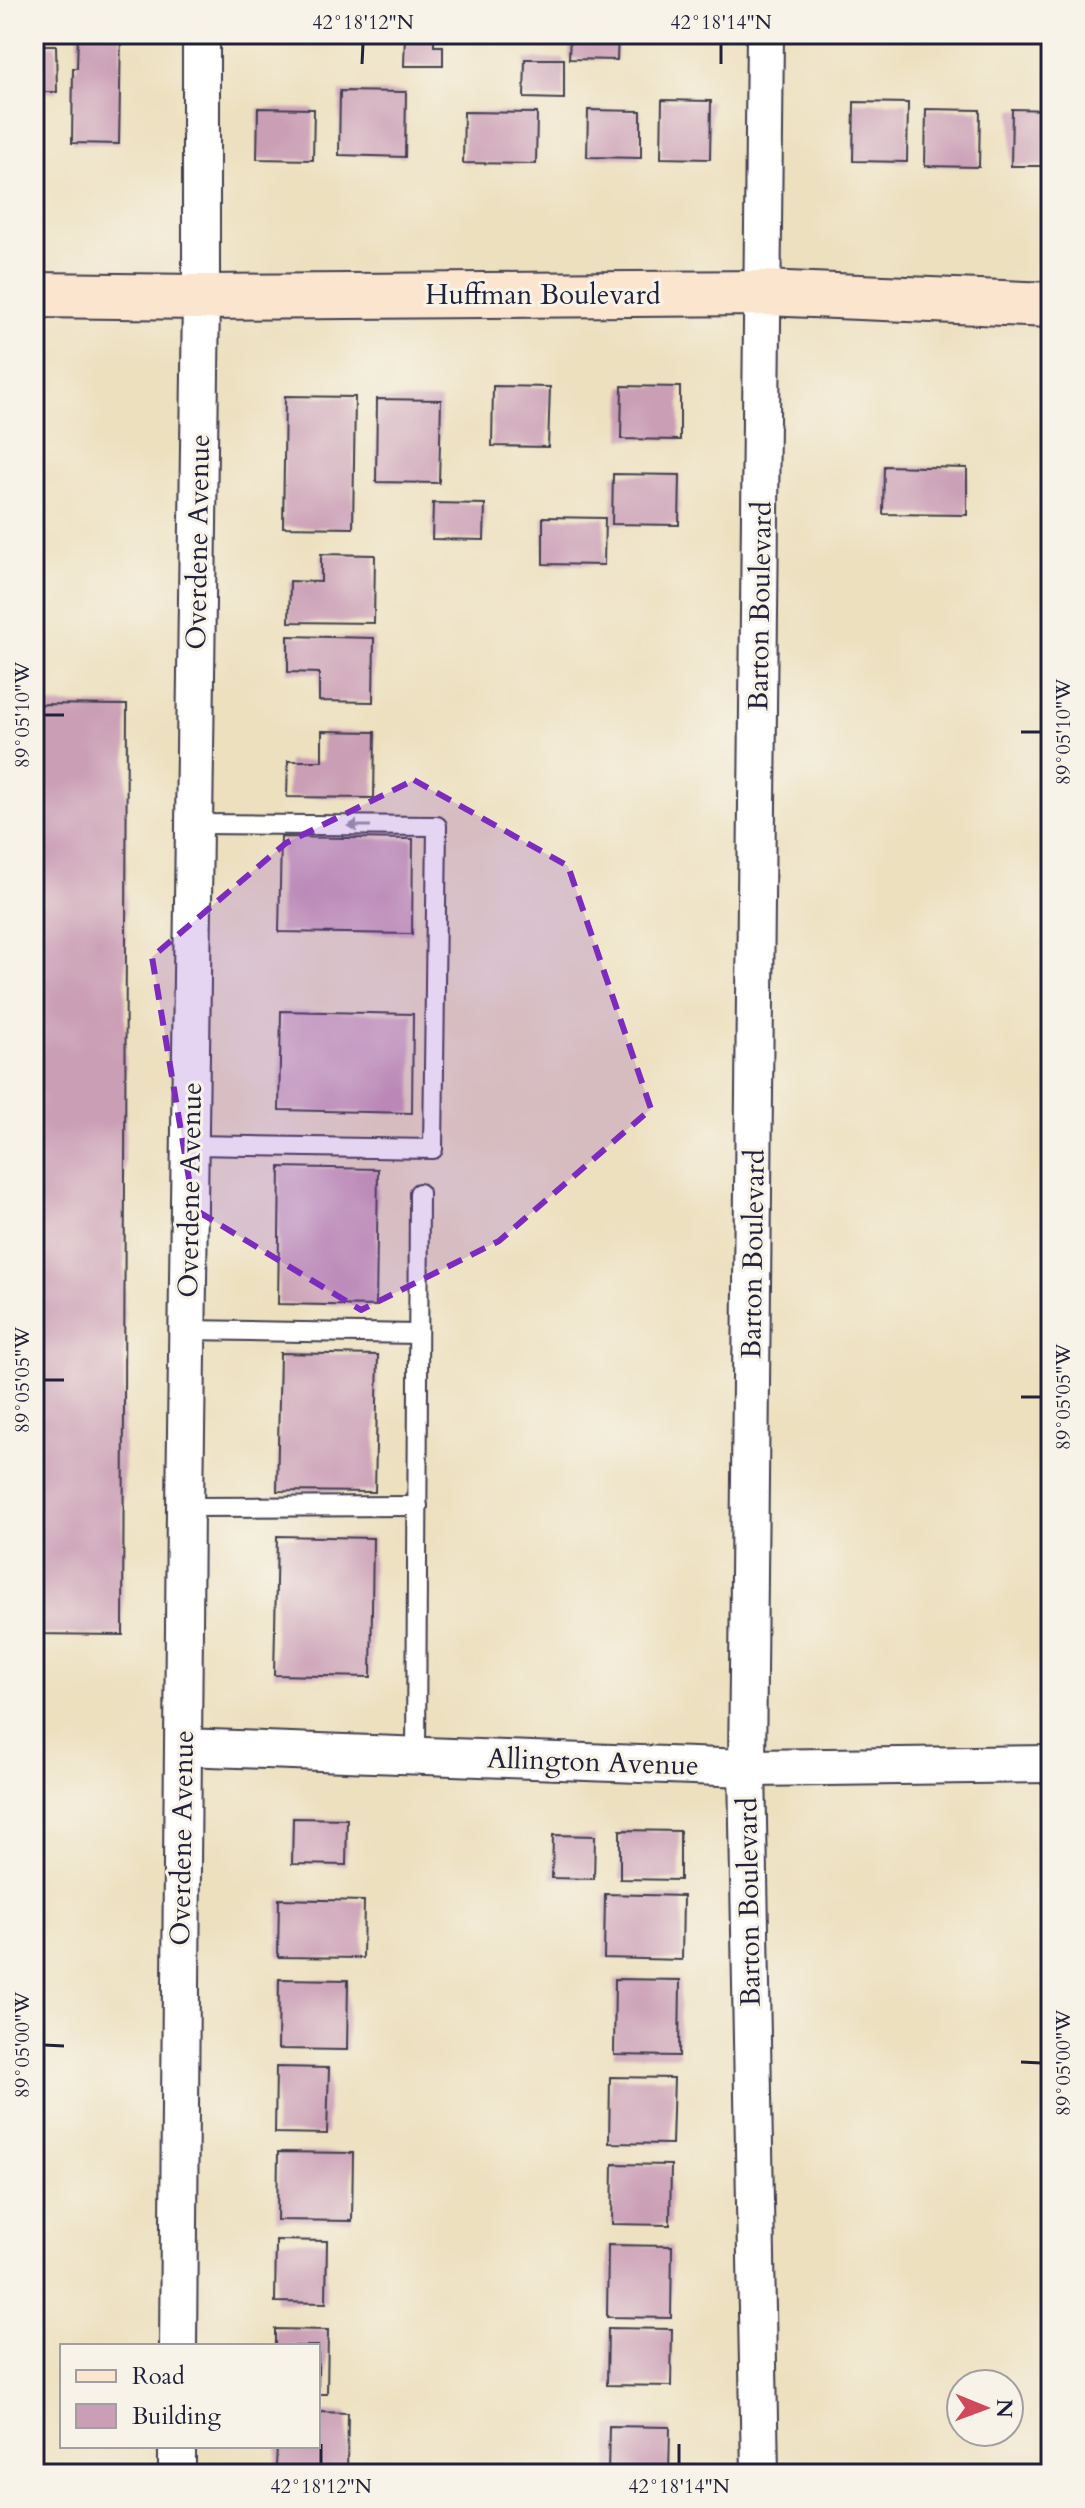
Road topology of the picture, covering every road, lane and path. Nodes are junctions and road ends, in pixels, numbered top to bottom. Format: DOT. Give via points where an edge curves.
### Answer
graph roads {
  1 [pos="201,34"];
  2 [pos="765,34"];
  3 [pos="764,293"];
  4 [pos="34,295"];
  5 [pos="201,297"];
  6 [pos="1051,305"];
  7 [pos="195,824"];
  8 [pos="191,1145"];
  9 [pos="419,1193"];
  10 [pos="188,1330"];
  11 [pos="418,1334"];
  12 [pos="418,1506"];
  13 [pos="185,1507"];
  14 [pos="183,1747"];
  15 [pos="416,1756"];
  16 [pos="1051,1764"];
  17 [pos="747,1768"];
  18 [pos="178,2344"];
  19 [pos="177,2448"];
  20 [pos="177,2474"];
  21 [pos="760,2474"];
  1 -- 5 [label="street, Overdene Avenue"];
  2 -- 3 [label="street, Barton Boulevard"];
  3 -- 5 [label="street, Huffman Boulevard"];
  3 -- 6 [label="street, Huffman Boulevard"];
  3 -- 17 [label="street, Barton Boulevard"];
  4 -- 5 [label="street, Huffman Boulevard"];
  5 -- 7 [label="street, Overdene Avenue"];
  7 -- 8 [label="street, Overdene Avenue"];
  8 -- 7 [label="lane, one-way" via="433,1149 437,826"];
  8 -- 10 [label="street, Overdene Avenue"];
  9 -- 11 [label="lane"];
  10 -- 11 [label="lane"];
  10 -- 13 [label="street, Overdene Avenue"];
  11 -- 12 [label="lane"];
  12 -- 13 [label="lane"];
  12 -- 15 [label="lane"];
  13 -- 14 [label="street, Overdene Avenue"];
  14 -- 15 [label="street, Allington Avenue"];
  14 -- 18 [label="street, Overdene Avenue"];
  15 -- 17 [label="street, Allington Avenue"];
  16 -- 17 [label="street, Allington Avenue"];
  17 -- 21 [label="street, Barton Boulevard"];
  19 -- 20 [label="street"];
}
